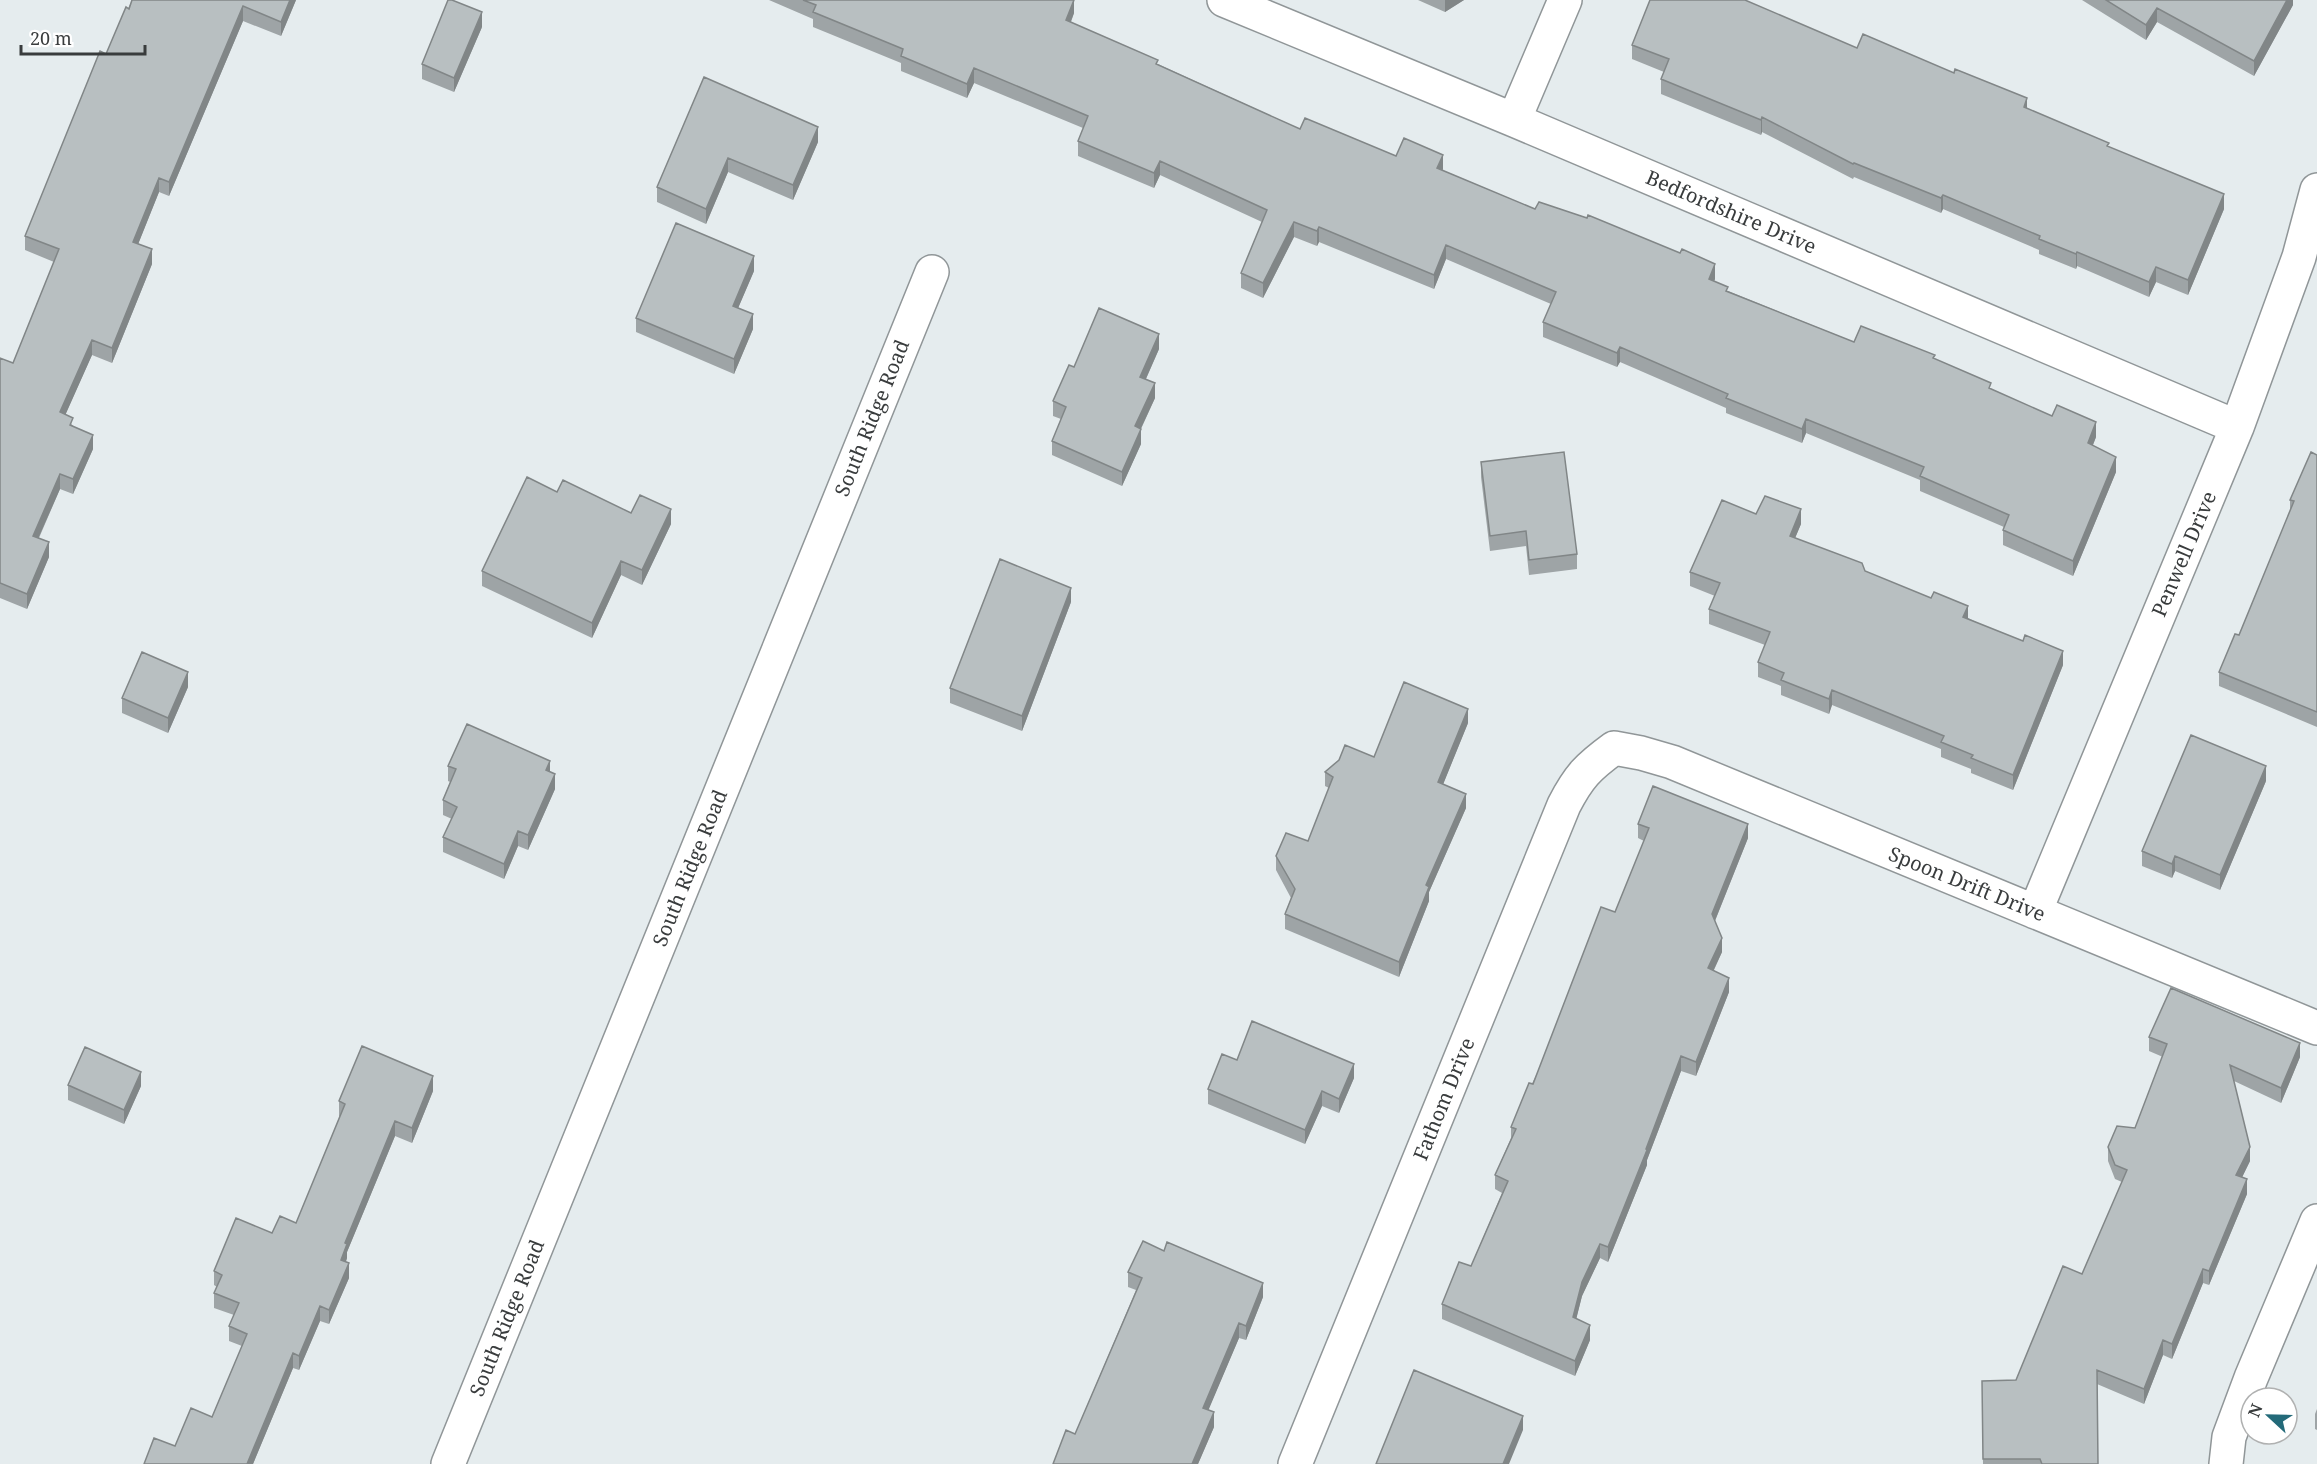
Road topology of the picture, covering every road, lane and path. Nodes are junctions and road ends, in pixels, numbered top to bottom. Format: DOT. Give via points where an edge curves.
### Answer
graph roads {
  1 [pos="1224,0"];
  2 [pos="1564,0"];
  3 [pos="1514,120"];
  4 [pos="2317,190"];
  5 [pos="932,272"];
  6 [pos="2237,427"];
  7 [pos="1614,748"];
  8 [pos="2035,912"];
  9 [pos="2317,1028"];
  10 [pos="2317,1221"];
  11 [pos="448,1464"];
  12 [pos="1295,1464"];
  13 [pos="2226,1464"];
  1 -- 3 [label="street, Bedfordshire Drive"];
  2 -- 3 [label="street"];
  3 -- 6 [label="street, Bedfordshire Drive"];
  4 -- 6 [label="street, Penwell Drive" via="2298,257"];
  5 -- 11 [label="street, South Ridge Road"];
  6 -- 8 [label="street, Penwell Drive"];
  7 -- 8 [label="street, Spoon Drift Drive" via="1672,762"];
  7 -- 12 [label="street, Fathom Drive" via="1589,766 1564,806"];
  8 -- 9 [label="street, Spoon Drift Drive"];
  10 -- 13 [label="street" via="2251,1378 2229,1437"];
}
